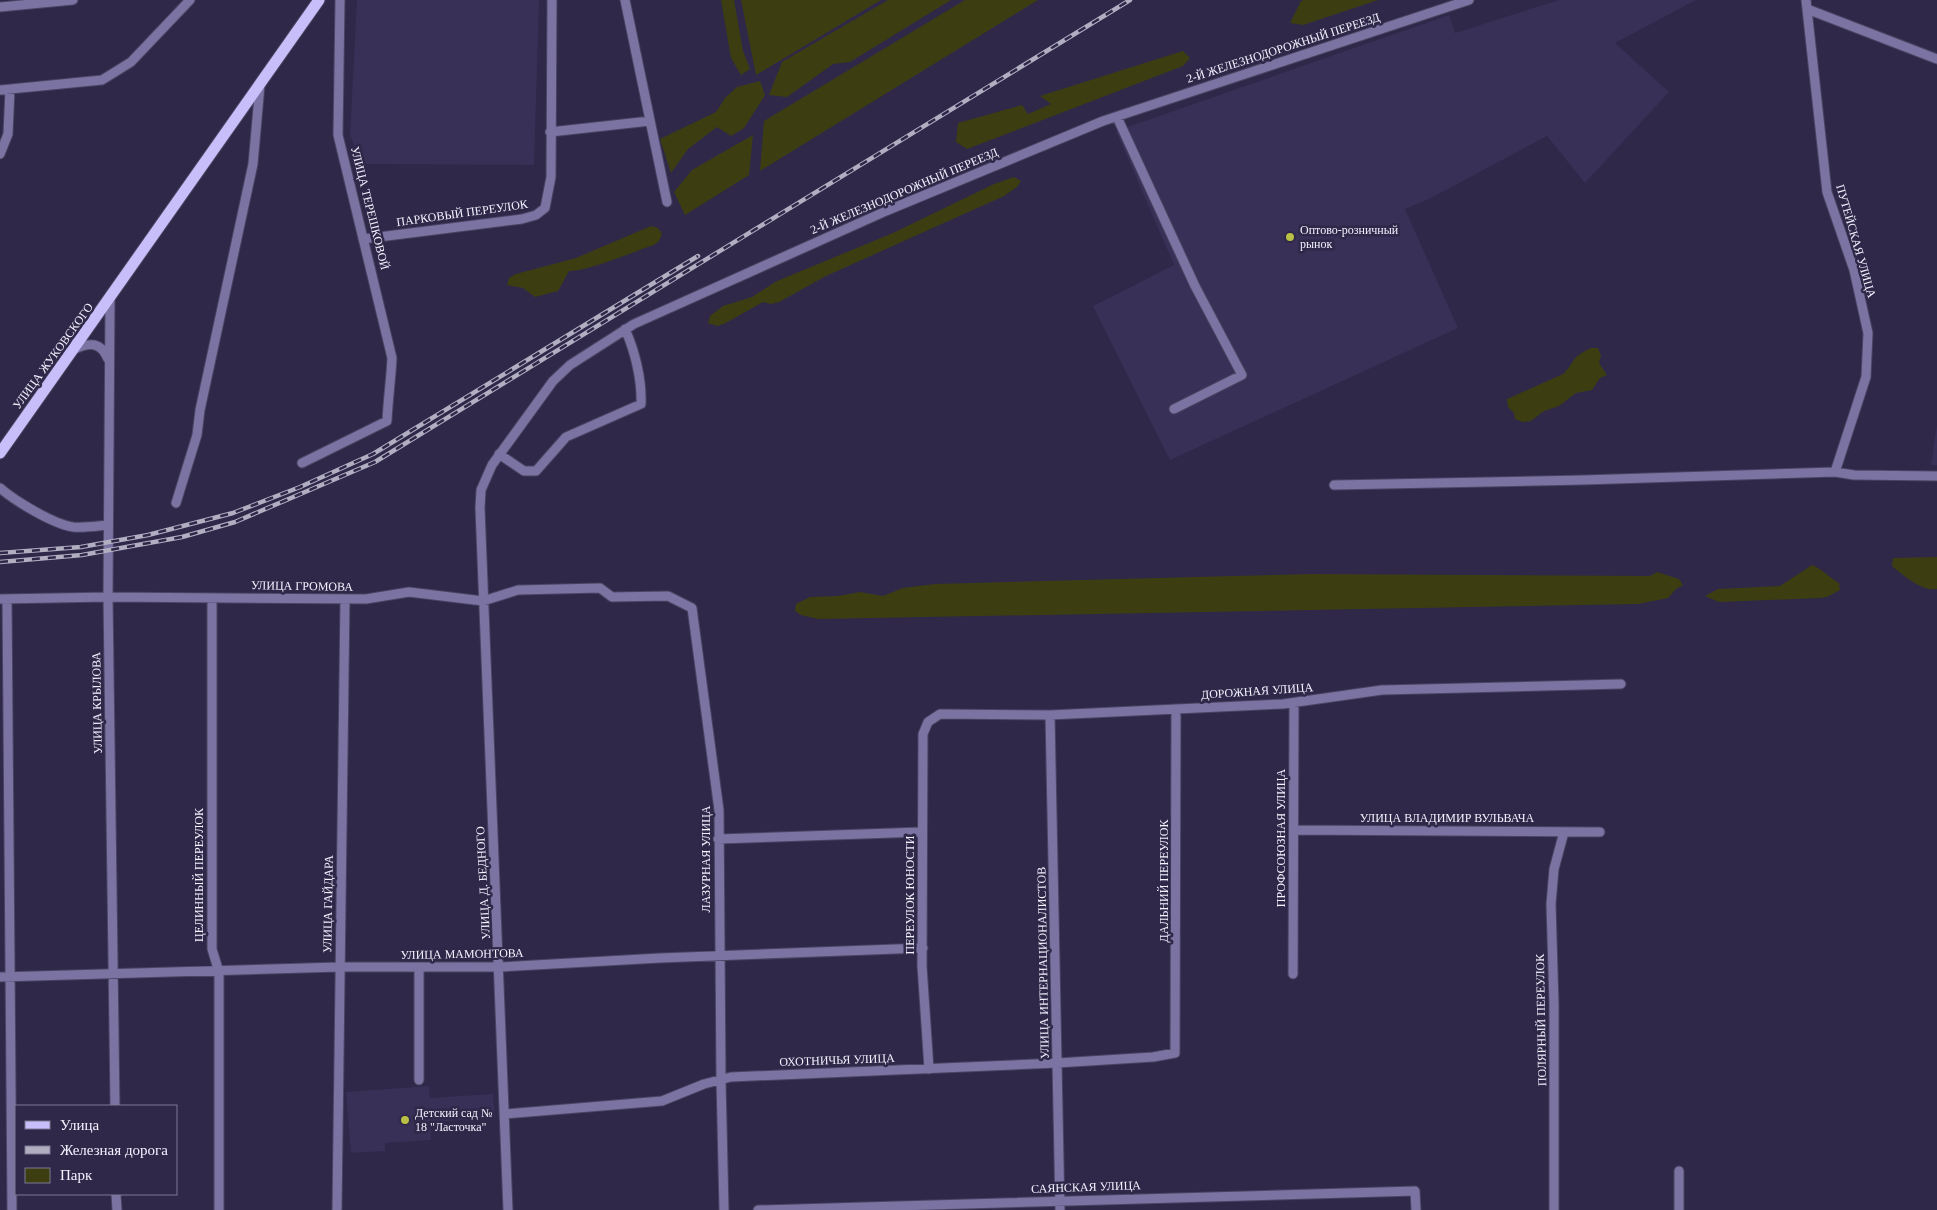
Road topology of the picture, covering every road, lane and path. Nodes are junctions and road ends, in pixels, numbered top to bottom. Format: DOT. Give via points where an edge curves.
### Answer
graph roads {
  1 [pos="73,0"];
  2 [pos="190,0"];
  3 [pos="319,0"];
  4 [pos="340,0"];
  5 [pos="552,0"];
  6 [pos="625,0"];
  7 [pos="1469,0"];
  8 [pos="1807,5"];
  9 [pos="0,7"];
  10 [pos="1937,59"];
  11 [pos="260,86"];
  12 [pos="0,90"];
  13 [pos="10,90"];
  14 [pos="1117,117"];
  15 [pos="650,121"];
  16 [pos="550,132"];
  17 [pos="0,154"];
  18 [pos="666,202"];
  19 [pos="363,239"];
  20 [pos="110,299"];
  21 [pos="626,329"];
  22 [pos="74,349"];
  23 [pos="110,362"];
  24 [pos="1174,409"];
  25 [pos="0,453"];
  26 [pos="499,454"];
  27 [pos="302,463"];
  28 [pos="1835,472"];
  29 [pos="1937,476"];
  30 [pos="1334,485"];
  31 [pos="0,488"];
  32 [pos="176,503"];
  33 [pos="108,525"];
  34 [pos="482,555"];
  35 [pos="600,588"];
  36 [pos="108,597"];
  37 [pos="212,598"];
  38 [pos="4,599"];
  39 [pos="345,599"];
  40 [pos="483,601"];
  41 [pos="1621,684"];
  42 [pos="1294,703"];
  43 [pos="1176,709"];
  44 [pos="1050,715"];
  45 [pos="928,722"];
  46 [pos="1294,830"];
  47 [pos="922,832"];
  48 [pos="1564,832"];
  49 [pos="1600,832"];
  50 [pos="718,839"];
  51 [pos="924,948"];
  52 [pos="719,956"];
  53 [pos="340,967"];
  54 [pos="500,967"];
  55 [pos="419,969"];
  56 [pos="219,972"];
  57 [pos="1293,974"];
  58 [pos="112,975"];
  59 [pos="5,978"];
  60 [pos="1176,1053"];
  61 [pos="1057,1063"];
  62 [pos="929,1069"];
  63 [pos="419,1080"];
  64 [pos="720,1080"];
  65 [pos="115,1105"];
  66 [pos="505,1114"];
  67 [pos="1679,1171"];
  68 [pos="116,1195"];
  69 [pos="1060,1200"];
  70 [pos="12,1210"];
  71 [pos="117,1210"];
  72 [pos="219,1210"];
  73 [pos="337,1210"];
  74 [pos="508,1210"];
  75 [pos="724,1210"];
  76 [pos="758,1210"];
  77 [pos="1060,1210"];
  78 [pos="1416,1210"];
  79 [pos="1554,1210"];
  80 [pos="1679,1210"];
  1 -- 9 [label="street"];
  2 -- 13 [label="street" via="131,62 102,80"];
  3 -- 11 [label="main road"];
  4 -- 19 [label="street, УЛИЦА ТЕРЕШКОВОЙ" via="338,136"];
  5 -- 16 [label="street, ПАРКОВЫЙ ПЕРЕУЛОК"];
  6 -- 15 [label="street"];
  7 -- 14 [label="street, 2-Й ЖЕЛЕЗНОДОРОЖНЫЙ ПЕРЕЕЗД"];
  8 -- 10 [label="street"];
  8 -- 28 [label="street, ПУТЕЙСКАЯ УЛИЦА" via="1827,192 1854,270 1868,333 1866,377"];
  11 -- 20 [label="main road"];
  11 -- 32 [label="street" via="253,164 197,435"];
  12 -- 13 [label="street"];
  13 -- 17 [label="street" via="8,134"];
  14 -- 21 [label="street, 2-Й ЖЕЛЕЗНОДОРОЖНЫЙ ПЕРЕЕЗД" via="886,211"];
  14 -- 24 [label="street" via="1195,286 1242,375"];
  15 -- 16 [label="street"];
  15 -- 18 [label="street"];
  16 -- 19 [label="street, ПАРКОВЫЙ ПЕРЕУЛОК" via="551,178 545,208 536,215"];
  19 -- 27 [label="street, УЛИЦА ТЕРЕШКОВОЙ" via="392,358 388,421"];
  20 -- 22 [label="main road, УЛИЦА ЖУКОВСКОГО"];
  20 -- 23 [label="street, УЛИЦА КРЫЛОВА"];
  21 -- 26 [label="street, 2-Й ЖЕЛЕЗНОДОРОЖНЫЙ ПЕРЕЕЗД" via="561,372"];
  21 -- 26 [label="street" via="642,391 641,404 566,437 536,471 524,471"];
  22 -- 23 [label="street" via="86,344 96,345 105,351"];
  22 -- 25 [label="main road, УЛИЦА ЖУКОВСКОГО"];
  23 -- 33 [label="street, УЛИЦА КРЫЛОВА"];
  26 -- 34 [label="street, 2-Й ЖЕЛЕЗНОДОРОЖНЫЙ ПЕРЕЕЗД" via="481,490"];
  28 -- 29 [label="street"];
  28 -- 30 [label="street"];
  31 -- 33 [label="street" via="50,519 71,527"];
  33 -- 36 [label="street, УЛИЦА КРЫЛОВА"];
  34 -- 40 [label="street, УЛИЦА Д. БЕДНОГО"];
  35 -- 40 [label="street, УЛИЦА ГРОМОВА" via="518,590"];
  35 -- 50 [label="street, ЛАЗУРНАЯ УЛИЦА" via="612,597 668,596 692,608 720,810"];
  36 -- 37 [label="street, УЛИЦА ГРОМОВА"];
  36 -- 38 [label="street, УЛИЦА ГРОМОВА"];
  36 -- 58 [label="street, УЛИЦА КРЫЛОВА"];
  37 -- 39 [label="street, УЛИЦА ГРОМОВА"];
  37 -- 56 [label="street, ЦЕЛИННЫЙ ПЕРЕУЛОК" via="212,949"];
  38 -- 59 [label="street"];
  39 -- 40 [label="street, УЛИЦА ГРОМОВА" via="408,592"];
  39 -- 53 [label="street, УЛИЦА ГАЙДАРА"];
  40 -- 54 [label="street, УЛИЦА Д. БЕДНОГО"];
  41 -- 42 [label="street, ДОРОЖНАЯ УЛИЦА" via="1382,690"];
  42 -- 43 [label="street, ДОРОЖНАЯ УЛИЦА"];
  42 -- 46 [label="street, ПРОФСОЮЗНАЯ УЛИЦА"];
  43 -- 44 [label="street, ДОРОЖНАЯ УЛИЦА"];
  43 -- 60 [label="street, ДАЛЬНИЙ ПЕРЕУЛОК"];
  44 -- 45 [label="street, ДОРОЖНАЯ УЛИЦА" via="940,714"];
  44 -- 61 [label="street, УЛИЦА ИНТЕРНАЦИОНАЛИСТОВ"];
  45 -- 47 [label="street, ПЕРЕУЛОК ЮНОСТИ" via="923,734"];
  46 -- 48 [label="street, УЛИЦА ВЛАДИМИР ВУЛЬВАЧА"];
  46 -- 57 [label="street, ПРОФСОЮЗНАЯ УЛИЦА"];
  47 -- 50 [label="street"];
  47 -- 51 [label="street, ПЕРЕУЛОК ЮНОСТИ"];
  48 -- 49 [label="street, УЛИЦА ВЛАДИМИР ВУЛЬВАЧА"];
  48 -- 79 [label="street, ПОЛЯРНЫЙ ПЕРЕУЛОК" via="1554,869 1551,904"];
  50 -- 52 [label="street, ЛАЗУРНАЯ УЛИЦА"];
  51 -- 52 [label="street, УЛИЦА МАМОНТОВА"];
  51 -- 62 [label="street, ПЕРЕУЛОК ЮНОСТИ" via="922,966"];
  52 -- 54 [label="street, УЛИЦА МАМОНТОВА"];
  52 -- 64 [label="street, ЛАЗУРНАЯ УЛИЦА"];
  53 -- 55 [label="street, УЛИЦА МАМОНТОВА"];
  53 -- 56 [label="street, УЛИЦА МАМОНТОВА"];
  53 -- 73 [label="street, УЛИЦА ГАЙДАРА"];
  54 -- 55 [label="street, УЛИЦА МАМОНТОВА"];
  54 -- 66 [label="street, УЛИЦА Д. БЕДНОГО"];
  55 -- 63 [label="street"];
  56 -- 58 [label="street, УЛИЦА МАМОНТОВА"];
  56 -- 72 [label="street, ЦЕЛИННЫЙ ПЕРЕУЛОК"];
  58 -- 59 [label="street, УЛИЦА МАМОНТОВА"];
  58 -- 65 [label="street, УЛИЦА КРЫЛОВА"];
  59 -- 70 [label="street"];
  60 -- 61 [label="street, ОХОТНИЧЬЯ УЛИЦА" via="1153,1058"];
  61 -- 62 [label="street, ОХОТНИЧЬЯ УЛИЦА"];
  61 -- 69 [label="street, УЛИЦА ИНТЕРНАЦИОНАЛИСТОВ"];
  62 -- 64 [label="street, ОХОТНИЧЬЯ УЛИЦА"];
  64 -- 66 [label="street, ОХОТНИЧЬЯ УЛИЦА" via="662,1102"];
  64 -- 75 [label="street, ЛАЗУРНАЯ УЛИЦА"];
  66 -- 74 [label="street, УЛИЦА Д. БЕДНОГО"];
  67 -- 80 [label="street"];
  68 -- 71 [label="street"];
  69 -- 76 [label="street, САЯНСКАЯ УЛИЦА"];
  69 -- 77 [label="street, УЛИЦА ИНТЕРНАЦИОНАЛИСТОВ"];
  69 -- 78 [label="street, САЯНСКАЯ УЛИЦА" via="1415,1191"];
}
